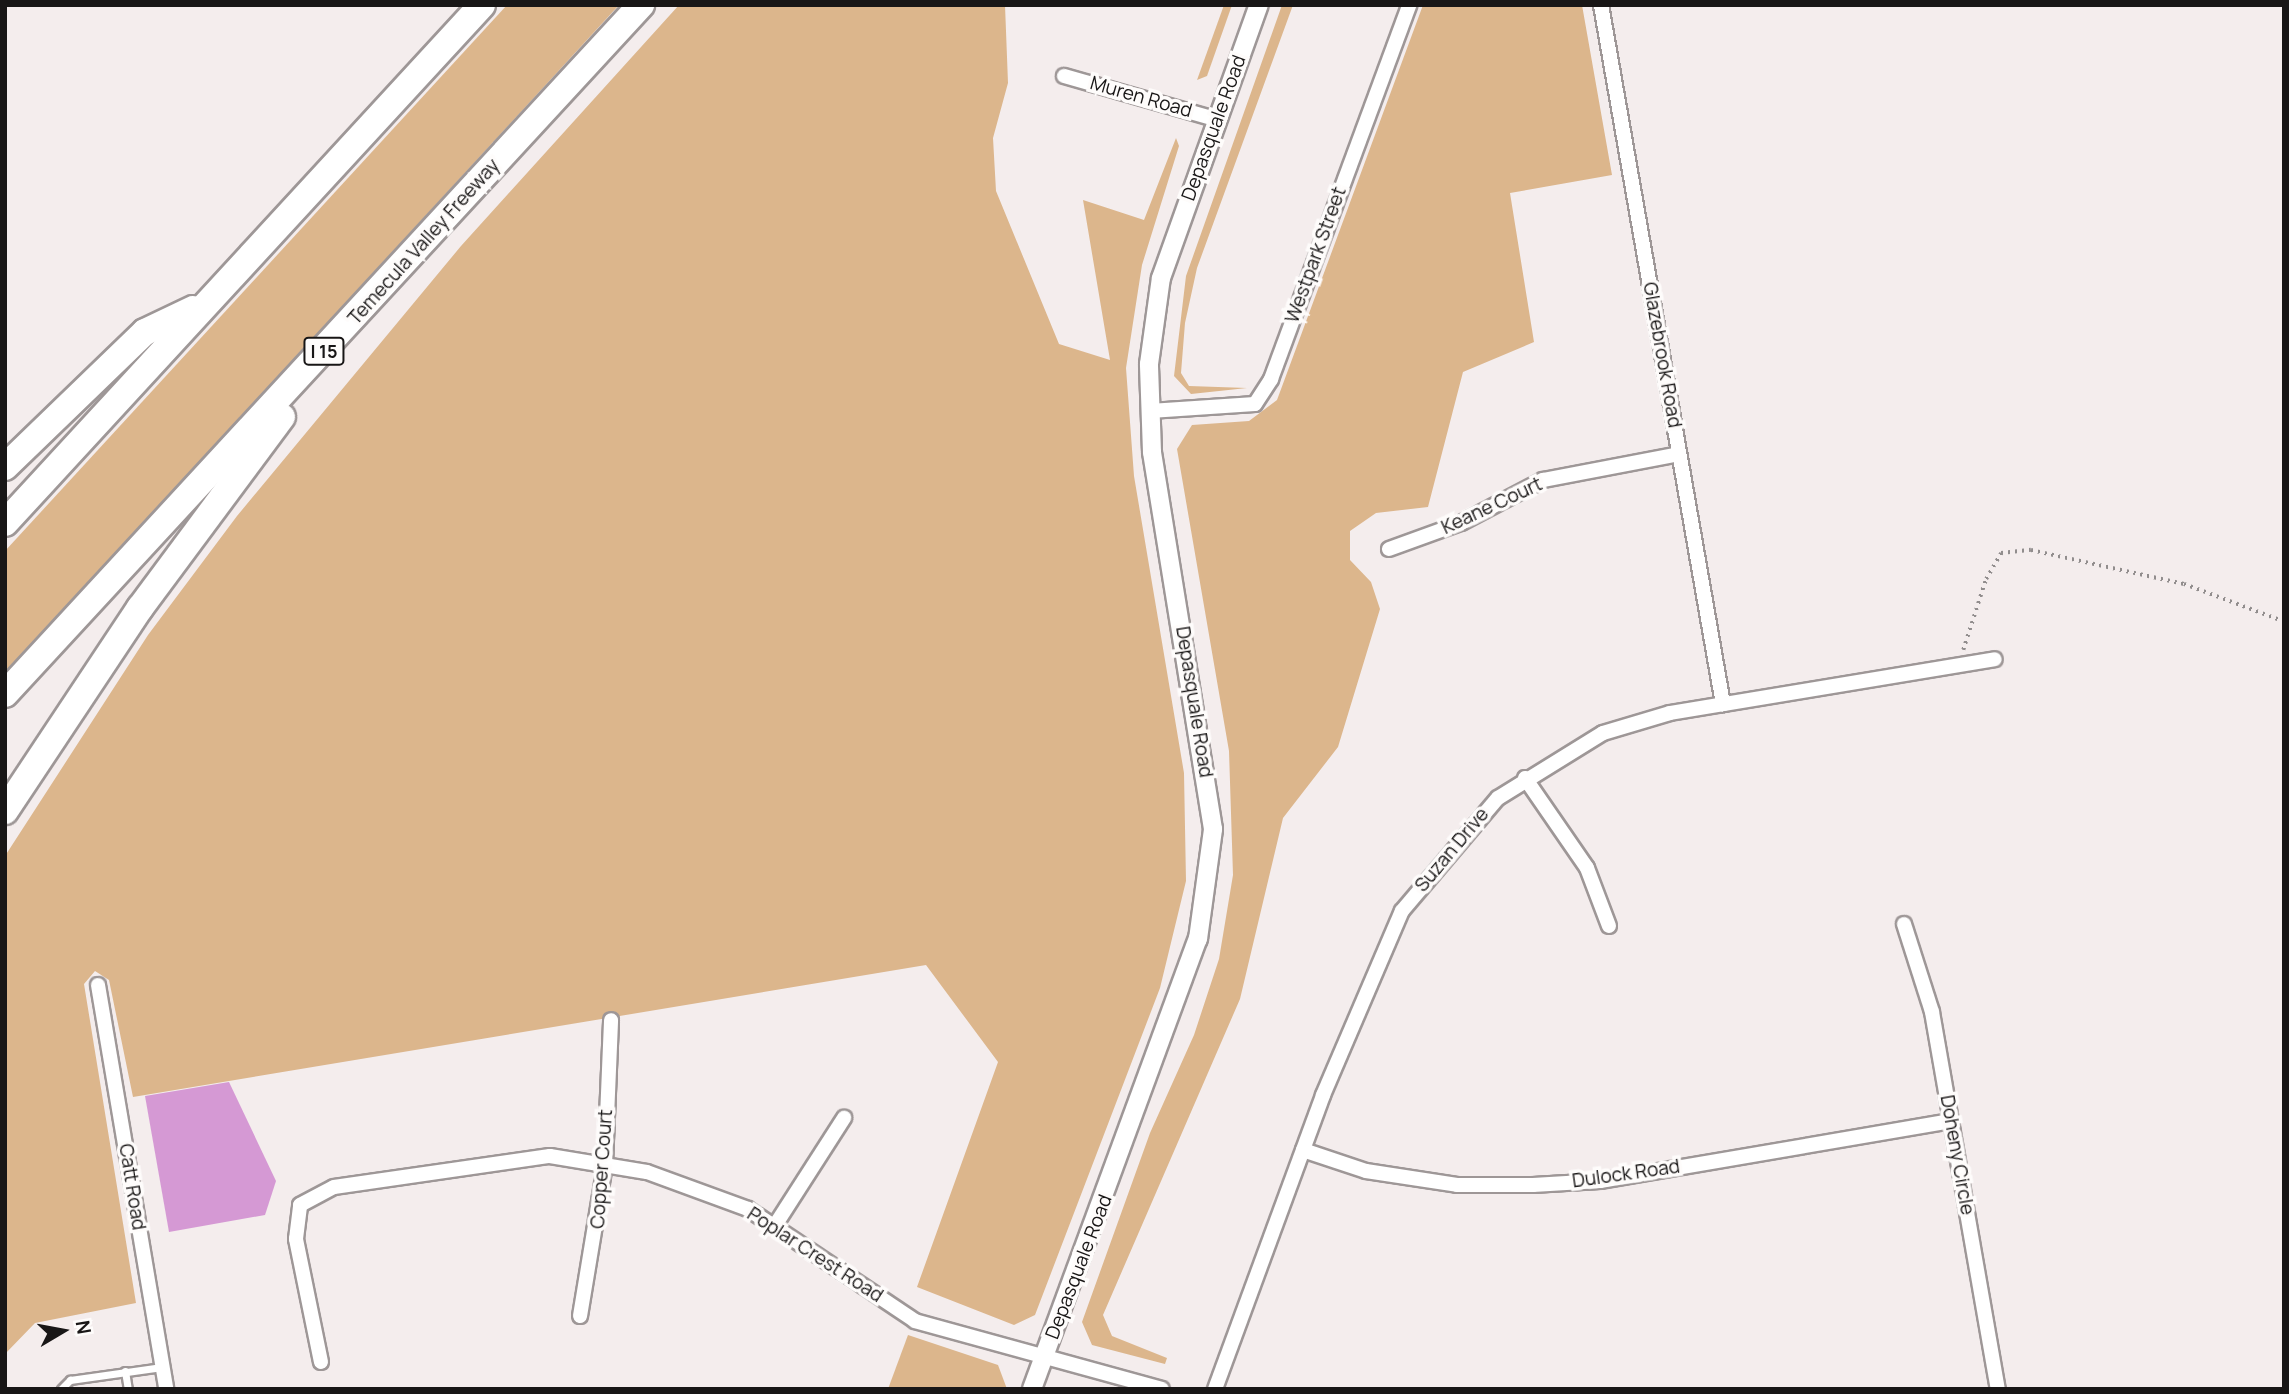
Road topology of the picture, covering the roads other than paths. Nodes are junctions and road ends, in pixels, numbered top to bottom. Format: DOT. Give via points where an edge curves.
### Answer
graph roads {
  1 [pos="482,5"];
  2 [pos="641,5"];
  3 [pos="1259,5"];
  4 [pos="1409,5"];
  5 [pos="1601,5"];
  6 [pos="1063,76"];
  7 [pos="1217,120"];
  8 [pos="208,302"];
  9 [pos="360,312"];
  10 [pos="1150,411"];
  11 [pos="1679,454"];
  12 [pos="5,467"];
  13 [pos="5,523"];
  14 [pos="1389,549"];
  15 [pos="1994,659"];
  16 [pos="5,694"];
  17 [pos="1723,704"];
  18 [pos="1525,778"];
  19 [pos="5,811"];
  20 [pos="1903,924"];
  21 [pos="1609,926"];
  22 [pos="98,985"];
  23 [pos="611,1020"];
  24 [pos="844,1118"];
  25 [pos="1951,1121"];
  26 [pos="1303,1150"];
  27 [pos="605,1164"];
  28 [pos="774,1227"];
  29 [pos="580,1316"];
  30 [pos="1044,1357"];
  31 [pos="321,1362"];
  32 [pos="162,1367"];
  33 [pos="125,1371"];
  34 [pos="61,1389"];
  35 [pos="128,1389"];
  36 [pos="166,1389"];
  37 [pos="1032,1389"];
  38 [pos="1161,1389"];
  39 [pos="1215,1389"];
  40 [pos="1998,1389"];
  1 -- 8 [label="highway"];
  2 -- 9 [label="highway, Temecula Valley Freeway / I 15"];
  3 -- 7 [label="street, Depasquale Road"];
  4 -- 10 [label="street, Westpark Street" via="1271,379 1255,404"];
  5 -- 11 [label="street, Glazebrook Road"];
  6 -- 7 [label="street, Muren Road"];
  7 -- 10 [label="street, Depasquale Road" via="1161,278 1149,364"];
  8 -- 12 [label="highway" via="145,332"];
  8 -- 13 [label="highway"];
  9 -- 16 [label="highway, Temecula Valley Freeway / I 15"];
  9 -- 19 [label="highway" via="140,608"];
  10 -- 30 [label="street, Depasquale Road" via="1213,828 1198,939"];
  11 -- 14 [label="street, Keane Court" via="1543,480 1461,523"];
  11 -- 17 [label="street, Glazebrook Road"];
  15 -- 17 [label="street, Suzan Drive"];
  17 -- 18 [label="street, Suzan Drive" via="1603,733"];
  18 -- 21 [label="street" via="1587,868"];
  18 -- 26 [label="street, Suzan Drive" via="1445,852 1402,911"];
  20 -- 25 [label="street, Doheny Circle" via="1932,1012"];
  22 -- 32 [label="street, Catt Road"];
  23 -- 27 [label="street, Copper Court"];
  24 -- 28 [label="street"];
  25 -- 26 [label="street, Dulock Road" via="1600,1181 1533,1185 1457,1185 1366,1171"];
  25 -- 40 [label="street, Doheny Circle"];
  26 -- 39 [label="street, Suzan Drive"];
  27 -- 28 [label="street, Poplar Crest Road" via="647,1172 736,1204"];
  27 -- 29 [label="street, Copper Court"];
  27 -- 31 [label="street, Poplar Crest Road" via="550,1156 334,1187 300,1205 296,1239"];
  28 -- 30 [label="street, Poplar Crest Road" via="915,1321"];
  30 -- 37 [label="street, Depasquale Road"];
  30 -- 38 [label="street, Poplar Crest Road"];
  32 -- 33 [label="lane"];
  32 -- 36 [label="street, Catt Road"];
  33 -- 34 [label="lane" via="70,1380"];
  33 -- 35 [label="lane"];
}
